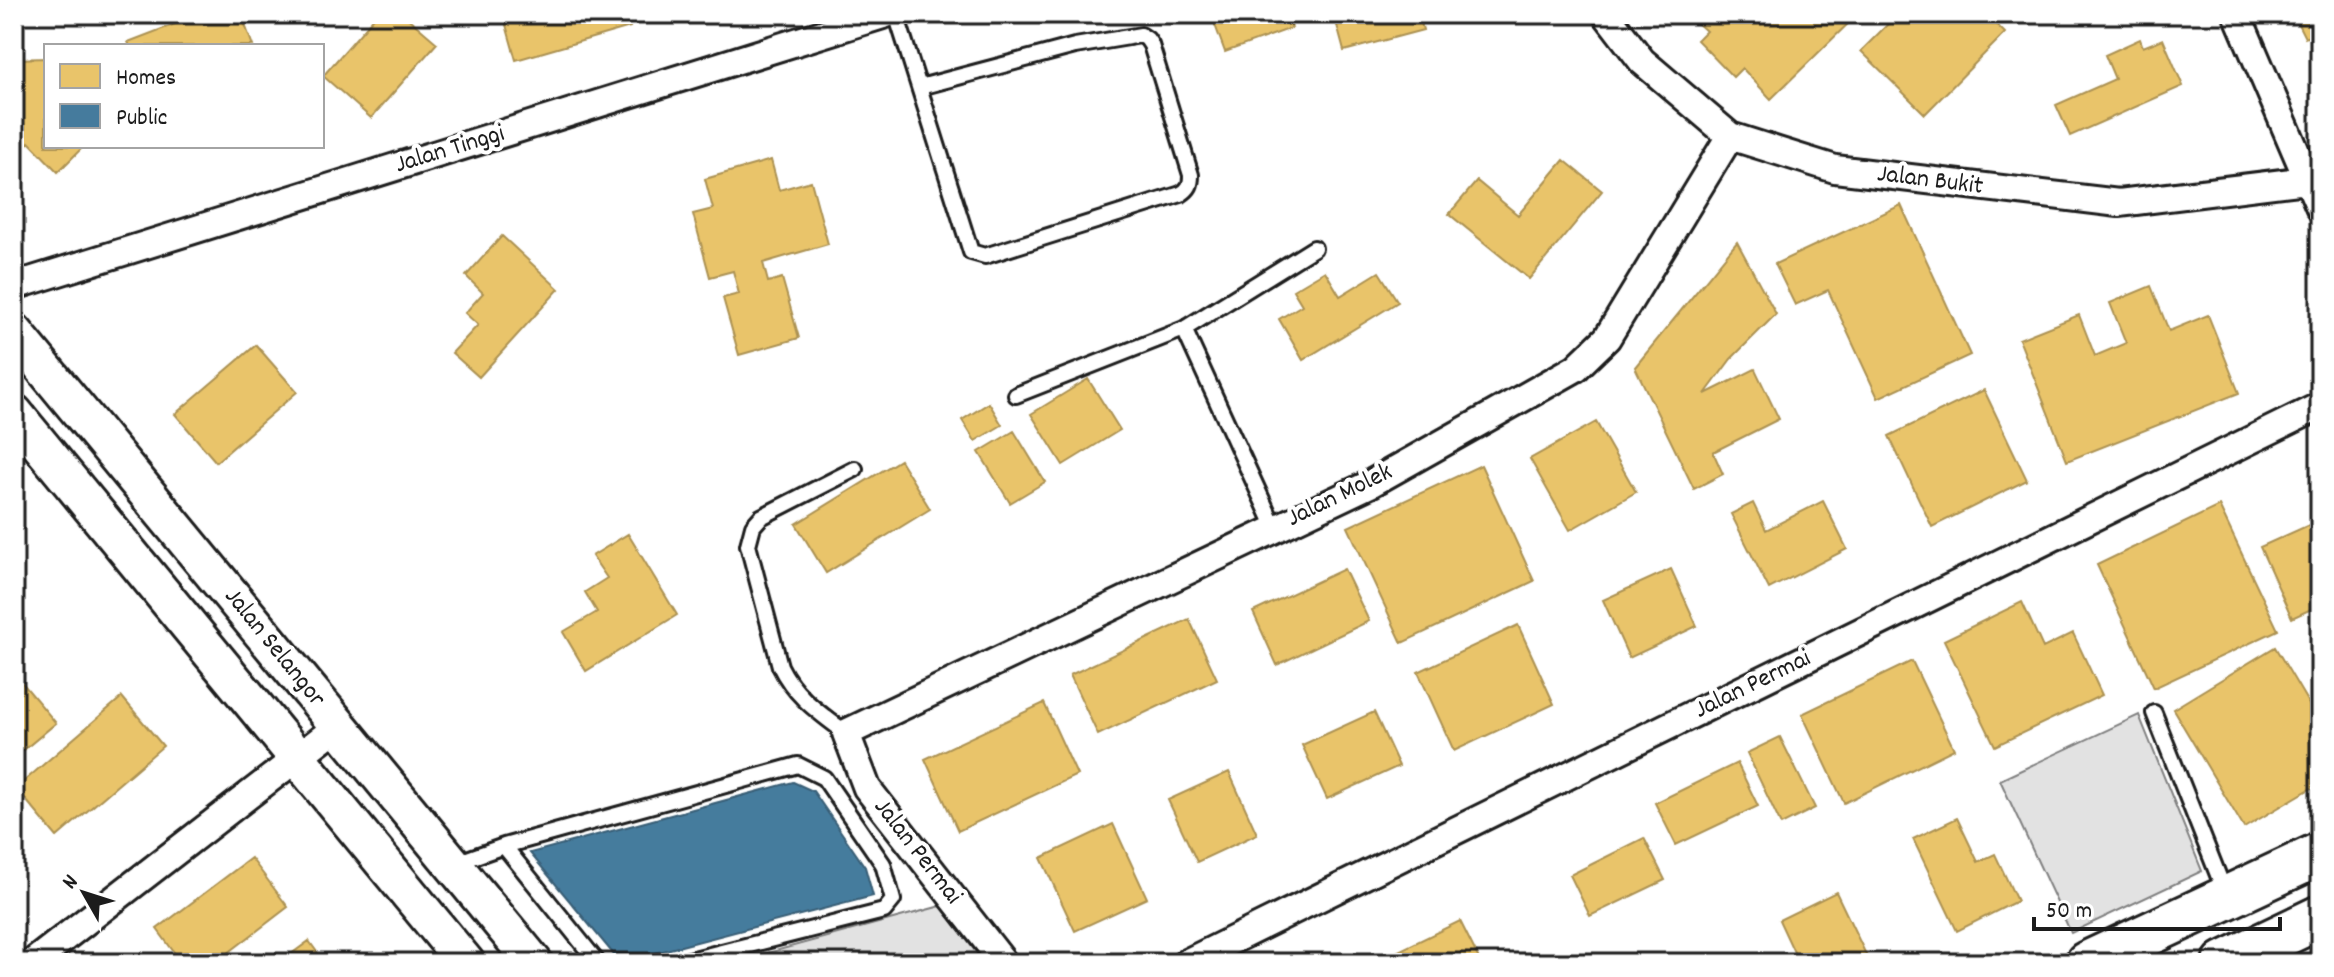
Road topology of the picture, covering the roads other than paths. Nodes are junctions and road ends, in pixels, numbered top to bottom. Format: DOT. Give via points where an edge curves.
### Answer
graph roads {
  1 [pos="886,14"];
  2 [pos="896,14"];
  3 [pos="1606,14"];
  4 [pos="2237,14"];
  5 [pos="920,87"];
  6 [pos="1730,136"];
  7 [pos="2307,180"];
  8 [pos="2320,208"];
  9 [pos="1314,248"];
  10 [pos="14,286"];
  11 [pos="1184,329"];
  12 [pos="14,332"];
  13 [pos="1016,395"];
  14 [pos="2320,406"];
  15 [pos="14,413"];
  16 [pos="855,469"];
  17 [pos="1275,528"];
  18 [pos="2154,713"];
  19 [pos="338,726"];
  20 [pos="846,733"];
  21 [pos="297,757"];
  22 [pos="504,846"];
  23 [pos="2320,854"];
  24 [pos="452,864"];
  25 [pos="2226,896"];
  26 [pos="2320,917"];
  27 [pos="32,963"];
  28 [pos="466,963"];
  29 [pos="534,963"];
  30 [pos="598,963"];
  31 [pos="678,963"];
  32 [pos="1004,963"];
  33 [pos="1186,963"];
  34 [pos="2087,963"];
  35 [pos="2224,963"];
  1 -- 10 [label="street, Jalan Tinggi"];
  2 -- 5 [label="lane"];
  3 -- 6 [label="street, Jalan Bukit" via="1642,61"];
  4 -- 7 [label="street"];
  5 -- 5 [label="lane" via="1075,46 1141,35 1151,45 1191,183 1181,194 978,256 967,246"];
  6 -- 7 [label="street, Jalan Bukit" via="1835,169 2119,203"];
  6 -- 17 [label="street, Jalan Molek" via="1591,356 1558,380 1370,484"];
  7 -- 8 [label="street"];
  9 -- 11 [label="lane"];
  11 -- 13 [label="lane"];
  11 -- 17 [label="lane"];
  12 -- 19 [label="main road, Jalan Selangor"];
  14 -- 33 [label="street, Jalan Permai"];
  15 -- 21 [label="main road, Jalan Selangor"];
  16 -- 20 [label="lane" via="761,517 748,545 788,682 799,697"];
  17 -- 20 [label="street, Jalan Molek"];
  18 -- 25 [label="lane"];
  19 -- 21 [label="street"];
  19 -- 24 [label="main road, Jalan Selangor"];
  20 -- 32 [label="street, Jalan Permai" via="867,788"];
  21 -- 27 [label="street"];
  21 -- 28 [label="main road, Jalan Selangor"];
  22 -- 24 [label="lane"];
  22 -- 30 [label="lane"];
  22 -- 31 [label="lane" via="798,765 824,778 883,864 893,900 884,911"];
  23 -- 25 [label="main road"];
  24 -- 29 [label="main road, Jalan Selangor"];
  25 -- 34 [label="main road"];
  26 -- 35 [label="main road"];
}
